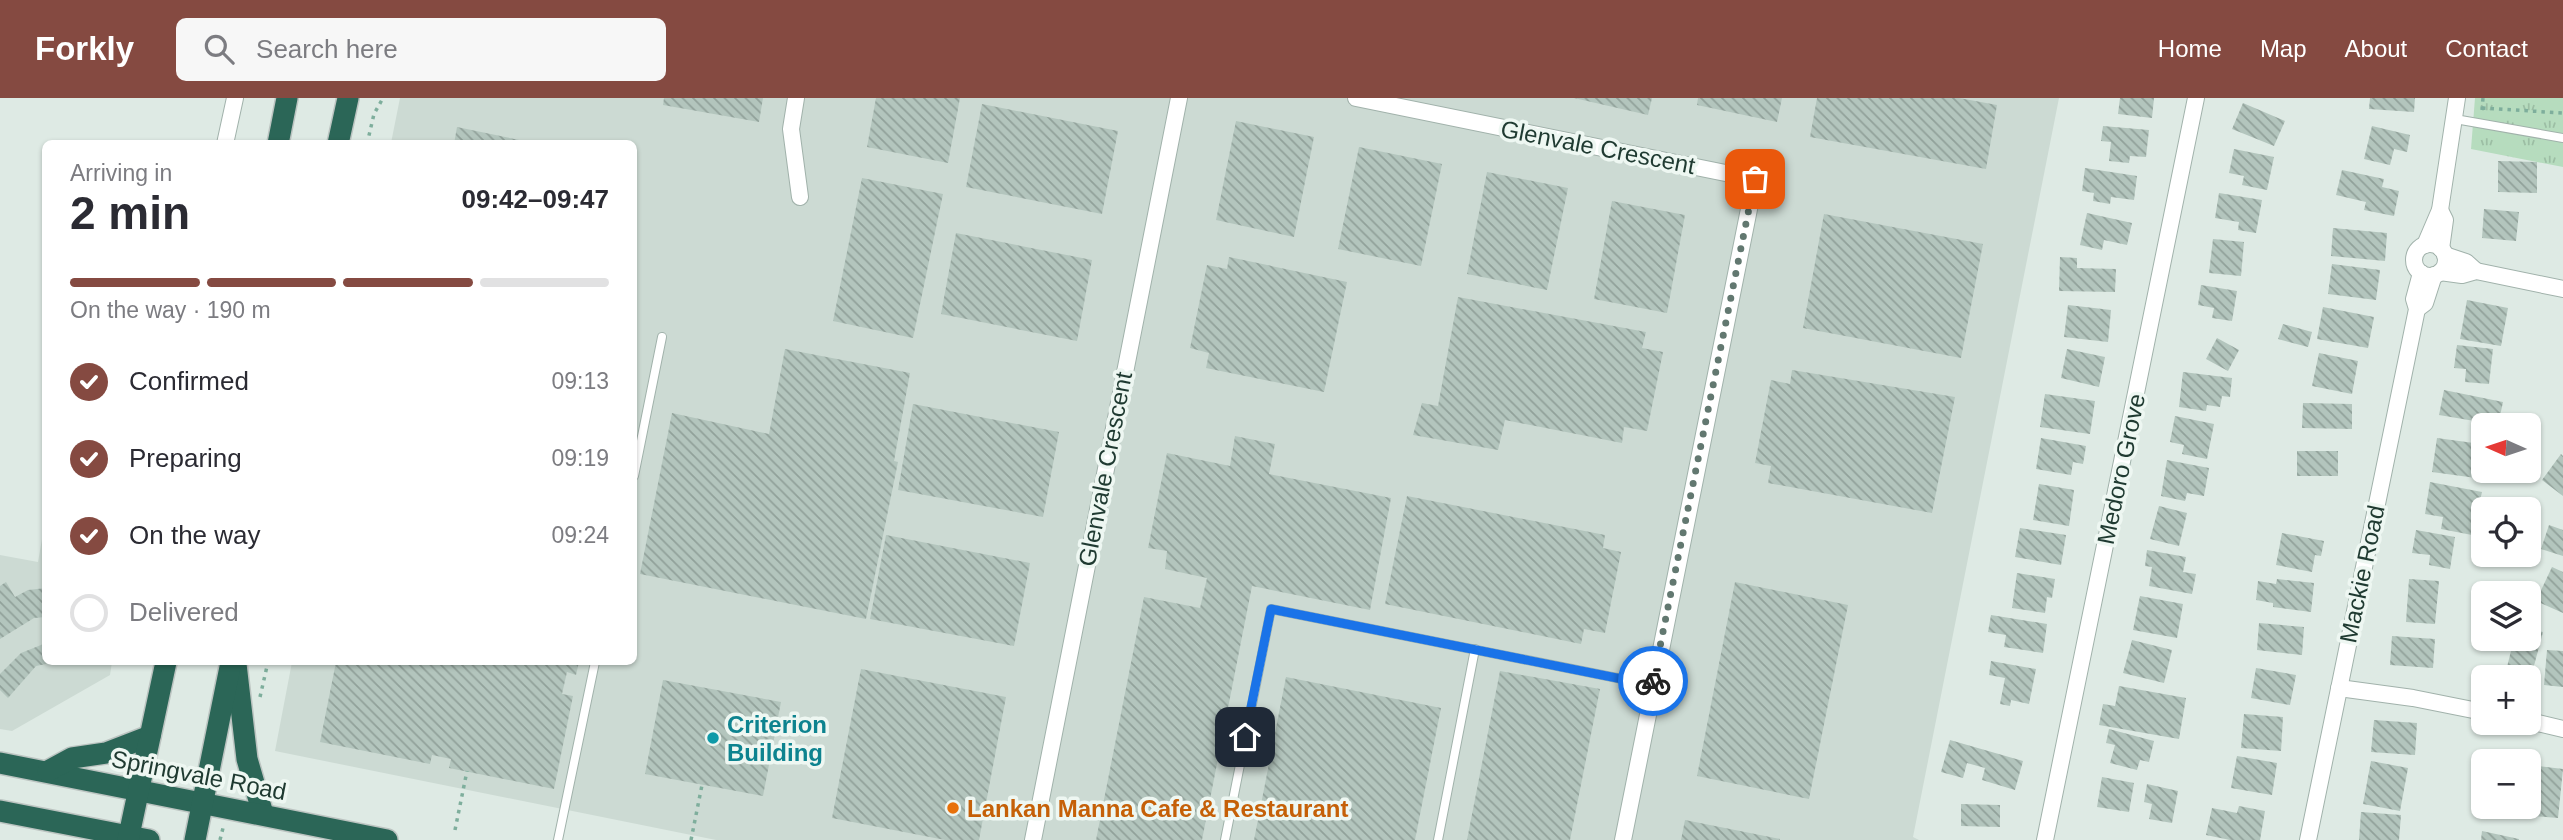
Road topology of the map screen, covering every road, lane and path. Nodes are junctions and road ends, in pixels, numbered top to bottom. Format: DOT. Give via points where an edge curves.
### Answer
graph roads {
  1 [pos="235,98"];
  2 [pos="287,98"];
  3 [pos="348,98"];
  4 [pos="383,98"];
  5 [pos="796,98"];
  6 [pos="1179,98"];
  7 [pos="1356,98"];
  8 [pos="2196,98"];
  9 [pos="2457,98"];
  10 [pos="2483,98"];
  11 [pos="2563,113"];
  12 [pos="2455,118"];
  13 [pos="2563,138"];
  14 [pos="226,140"];
  15 [pos="279,140"];
  16 [pos="339,140"];
  17 [pos="368,140"];
  18 [pos="800,197"];
  19 [pos="2437,249"];
  20 [pos="2476,271"];
  21 [pos="2432,273"];
  22 [pos="2563,289"];
  23 [pos="663,337"];
  24 [pos="637,462"];
  25 [pos="1475,649"];
  26 [pos="165,665"];
  27 [pos="232,665"];
  28 [pos="233,665"];
  29 [pos="594,665"];
  30 [pos="2340,683"];
  31 [pos="1652,685"];
  32 [pos="2471,710"];
  33 [pos="2541,724"];
  34 [pos="2563,729"];
  35 [pos="150,736"];
  36 [pos="0,762"];
  37 [pos="48,771"];
  38 [pos="467,771"];
  39 [pos="702,785"];
  40 [pos="139,790"];
  41 [pos="202,803"];
  42 [pos="0,811"];
  43 [pos="263,814"];
  44 [pos="455,830"];
  45 [pos="63,831"];
  46 [pos="136,839"];
  47 [pos="195,840"];
  48 [pos="387,840"];
  49 [pos="558,840"];
  50 [pos="691,840"];
  51 [pos="1033,840"];
  52 [pos="1225,840"];
  53 [pos="1438,840"];
  54 [pos="1623,840"];
  55 [pos="2045,840"];
  56 [pos="2308,840"];
  1 -- 14 [label="street"];
  2 -- 15 [label="highway"];
  3 -- 16 [label="highway"];
  4 -- 17 [label="path"];
  5 -- 18 [label="street" via="792,129"];
  6 -- 51 [label="street, Glenvale Crescent"];
  7 -- 31 [label="street, Glenvale Crescent" via="1755,179"];
  8 -- 55 [label="street, Medoro Grove"];
  9 -- 12 [label="street"];
  10 -- 11 [label="path" via="2482,108"];
  12 -- 13 [label="lane"];
  12 -- 19 [label="street"];
  19 -- 20 [label="street"];
  19 -- 21 [label="street" via="2445,264"];
  19 -- 21 [label="street" via="2415,254 2414,261"];
  20 -- 21 [label="street"];
  20 -- 22 [label="street"];
  21 -- 30 [label="street, Mackie Road" via="2414,299 2417,309"];
  23 -- 24 [label="lane"];
  25 -- 31 [label="lane"];
  25 -- 52 [label="lane" via="1271,609"];
  25 -- 53 [label="lane"];
  26 -- 35 [label="highway"];
  27 -- 41 [label="highway"];
  28 -- 43 [label="highway" via="247,759"];
  29 -- 49 [label="lane"];
  30 -- 32 [label="street" via="2379,686"];
  30 -- 56 [label="street, Mackie Road"];
  31 -- 54 [label="street, Glenvale Crescent"];
  33 -- 34 [label="street"];
  35 -- 37 [label="highway" via="106,753 72,758"];
  35 -- 40 [label="highway"];
  36 -- 37 [label="highway, Springvale Road"];
  37 -- 40 [label="highway, Springvale Road"];
  38 -- 44 [label="path"];
  39 -- 50 [label="path"];
  40 -- 41 [label="highway, Springvale Road"];
  40 -- 46 [label="highway"];
  41 -- 43 [label="highway, Springvale Road"];
  41 -- 47 [label="highway"];
  42 -- 45 [label="highway"];
  43 -- 48 [label="highway, Springvale Road"];
  45 -- 46 [label="highway"];
}
